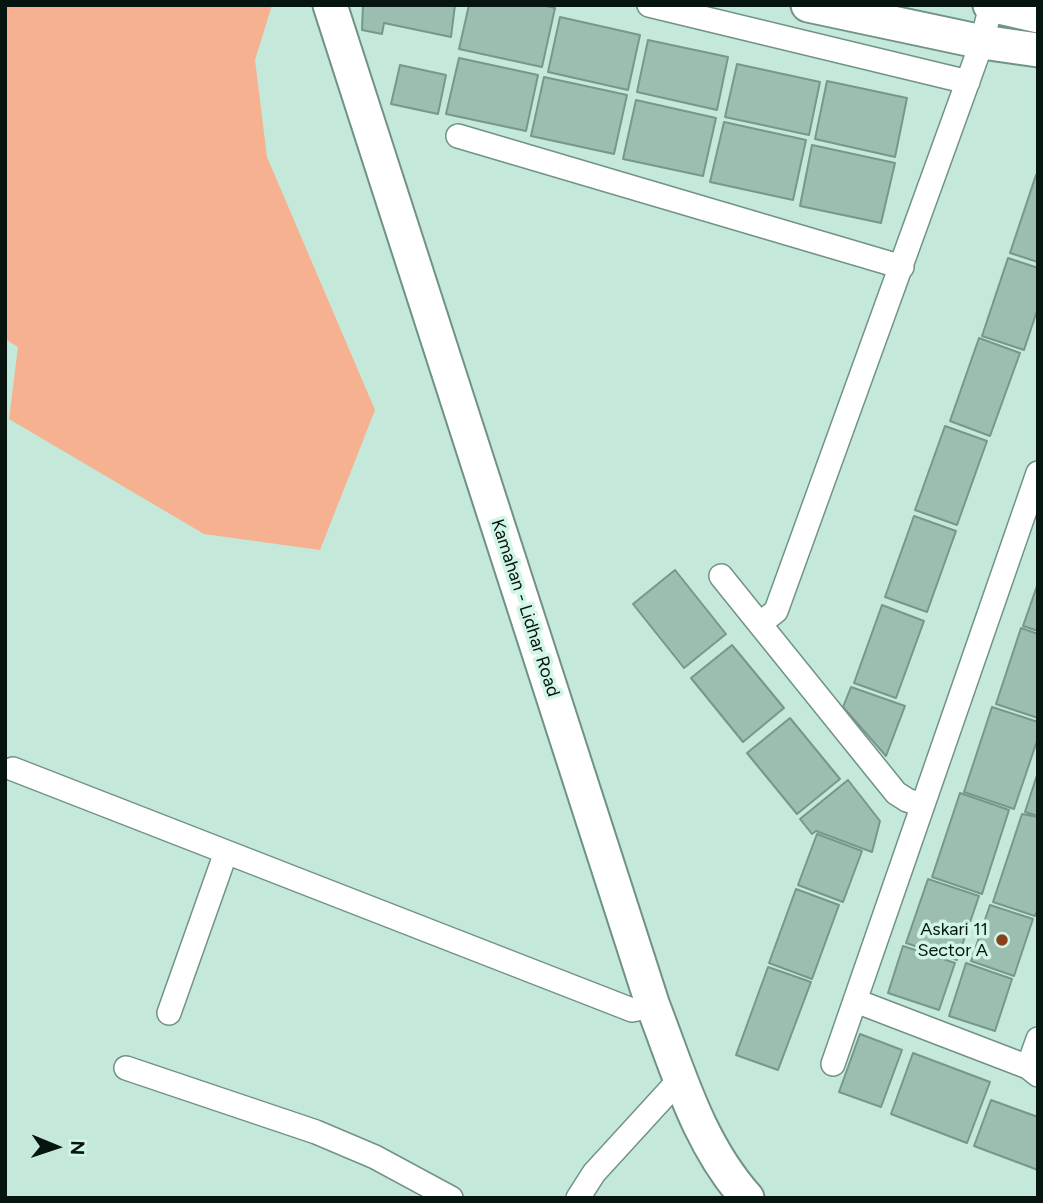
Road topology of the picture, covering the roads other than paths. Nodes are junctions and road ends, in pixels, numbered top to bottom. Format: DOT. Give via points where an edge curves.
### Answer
graph roads {
  1 [pos="330,5"];
  2 [pos="649,5"];
  3 [pos="808,5"];
  4 [pos="991,5"];
  5 [pos="1038,16"];
  6 [pos="982,42"];
  7 [pos="1038,50"];
  8 [pos="968,82"];
  9 [pos="458,136"];
  10 [pos="902,267"];
  11 [pos="1038,473"];
  12 [pos="721,576"];
  13 [pos="761,623"];
  14 [pos="13,769"];
  15 [pos="921,805"];
  16 [pos="226,852"];
  17 [pos="856,1001"];
  18 [pos="653,1006"];
  19 [pos="169,1013"];
  20 [pos="1038,1039"];
  21 [pos="833,1064"];
  22 [pos="126,1068"];
  23 [pos="1033,1071"];
  24 [pos="680,1079"];
  25 [pos="451,1198"];
  26 [pos="578,1198"];
  27 [pos="747,1198"];
  1 -- 18 [label="main road, Kamahan - Lidhar Road"];
  2 -- 8 [label="street"];
  3 -- 6 [label="main road"];
  4 -- 5 [label="main road"];
  4 -- 6 [label="street"];
  6 -- 7 [label="main road"];
  6 -- 8 [label="street"];
  8 -- 10 [label="street"];
  9 -- 10 [label="street"];
  10 -- 13 [label="street" via="776,611"];
  11 -- 15 [label="street"];
  12 -- 13 [label="street"];
  13 -- 15 [label="street" via="896,793"];
  14 -- 16 [label="street"];
  15 -- 17 [label="street"];
  16 -- 18 [label="street" via="632,1010"];
  16 -- 19 [label="street"];
  17 -- 21 [label="street"];
  17 -- 23 [label="street"];
  18 -- 24 [label="main road, Kamahan - Lidhar Road"];
  20 -- 23 [label="street"];
  22 -- 25 [label="street" via="316,1132"];
  24 -- 26 [label="street" via="594,1173"];
  24 -- 27 [label="main road, Kamahan - Lidhar Road" via="713,1153"];
}
